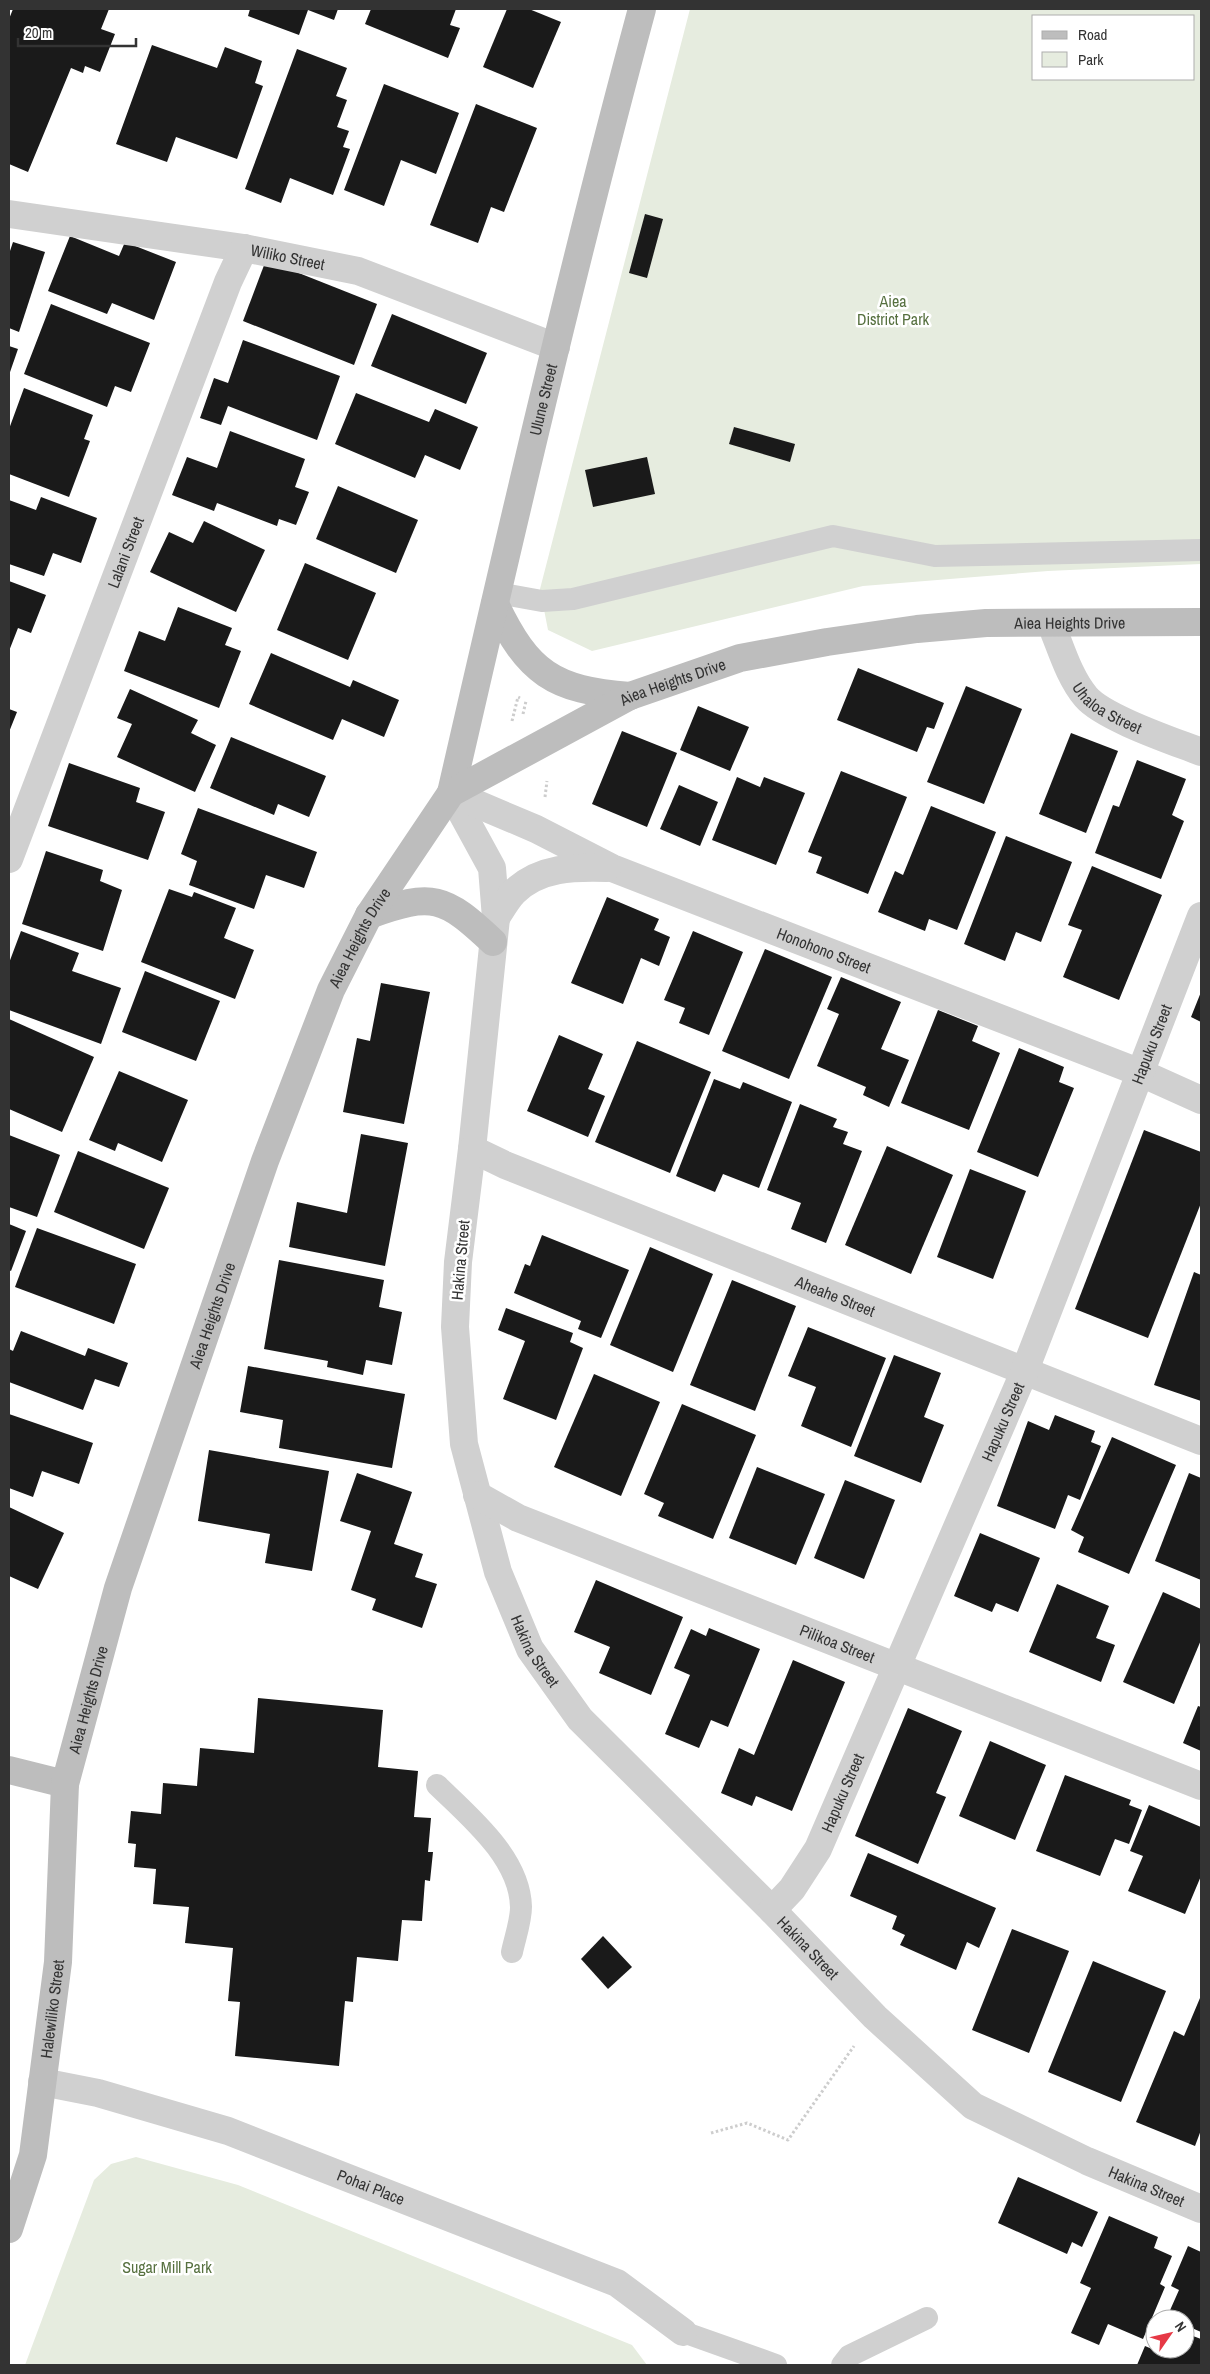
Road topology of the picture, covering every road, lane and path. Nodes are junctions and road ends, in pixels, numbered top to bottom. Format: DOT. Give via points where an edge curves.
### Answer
graph roads {
  1 [pos="642,9"];
  2 [pos="9,214"];
  3 [pos="244,248"];
  4 [pos="556,347"];
  5 [pos="1201,550"];
  6 [pos="496,598"];
  7 [pos="1201,622"];
  8 [pos="1051,624"];
  9 [pos="630,696"];
  10 [pos="526,700"];
  11 [pos="504,721"];
  12 [pos="1201,752"];
  13 [pos="451,793"];
  14 [pos="9,859"];
  15 [pos="612,868"];
  16 [pos="369,915"];
  17 [pos="1201,916"];
  18 [pos="495,930"];
  19 [pos="1141,1074"];
  20 [pos="1201,1100"];
  21 [pos="472,1150"];
  22 [pos="1025,1370"];
  23 [pos="1201,1441"];
  24 [pos="476,1495"];
  25 [pos="898,1666"];
  26 [pos="9,1770"];
  27 [pos="65,1784"];
  28 [pos="437,1786"];
  29 [pos="1201,1786"];
  30 [pos="772,1910"];
  31 [pos="512,1952"];
  32 [pos="875,2017"];
  33 [pos="42,2082"];
  34 [pos="711,2133"];
  35 [pos="1201,2209"];
  36 [pos="9,2229"];
  37 [pos="927,2318"];
  38 [pos="683,2332"];
  39 [pos="776,2365"];
  40 [pos="842,2365"];
  1 -- 4 [label="street, Ulune Street"];
  2 -- 3 [label="street, Wiliko Street"];
  3 -- 4 [label="street, Wiliko Street" via="358,271"];
  3 -- 14 [label="street, Lalani Street" via="228,282"];
  4 -- 6 [label="street, Ulune Street"];
  5 -- 6 [label="lane" via="935,556 832,536 573,599"];
  6 -- 9 [label="street" via="508,632 543,673 567,686 595,694"];
  6 -- 13 [label="street, Ulune Street"];
  7 -- 8 [label="street, Aiea Heights Drive"];
  8 -- 9 [label="street, Aiea Heights Drive" via="986,623 827,642 740,658"];
  8 -- 12 [label="street, Uhaloa Street" via="1072,675 1086,697 1102,711"];
  9 -- 13 [label="street, Aiea Heights Drive"];
  10 -- 11 [label="path" via="518,697 511,723"];
  13 -- 15 [label="street, Honohono Street" via="536,829"];
  13 -- 16 [label="street, Aiea Heights Drive"];
  13 -- 18 [label="street, Hakina Street" via="492,868"];
  15 -- 18 [label="street" via="571,867 542,874 514,892"];
  15 -- 19 [label="street, Honohono Street"];
  16 -- 18 [label="street" via="404,903 429,901 448,905 469,920"];
  16 -- 27 [label="street, Aiea Heights Drive" via="331,990 265,1161 118,1588"];
  17 -- 19 [label="street, Hapuku Street"];
  18 -- 21 [label="street, Hakina Street"];
  19 -- 20 [label="street, Honohono Street"];
  19 -- 22 [label="street, Hapuku Street"];
  21 -- 22 [label="street, Aheahe Street"];
  21 -- 24 [label="street, Hakina Street" via="458,1262 455,1327 464,1444"];
  22 -- 23 [label="street, Aheahe Street"];
  22 -- 25 [label="street, Hapuku Street"];
  24 -- 25 [label="street, Pilikoa Street" via="518,1518"];
  24 -- 30 [label="street, Hakina Street" via="498,1572 530,1649 580,1719"];
  25 -- 29 [label="street, Pilikoa Street"];
  25 -- 30 [label="street, Hapuku Street" via="818,1849 792,1889"];
  26 -- 27 [label="street"];
  27 -- 33 [label="street, Halewiliko Street" via="58,1962"];
  28 -- 31 [label="lane" via="486,1832 517,1880 521,1908"];
  30 -- 32 [label="street, Hakina Street"];
  32 -- 34 [label="path" via="788,2140 747,2123"];
  32 -- 35 [label="street, Hakina Street" via="972,2106 1088,2162"];
  33 -- 36 [label="street, Halewiliko Street" via="33,2155"];
  33 -- 38 [label="street, Pohai Place" via="98,2093 228,2130 617,2283"];
  37 -- 40 [label="lane" via="849,2356"];
  38 -- 39 [label="lane"];
}
